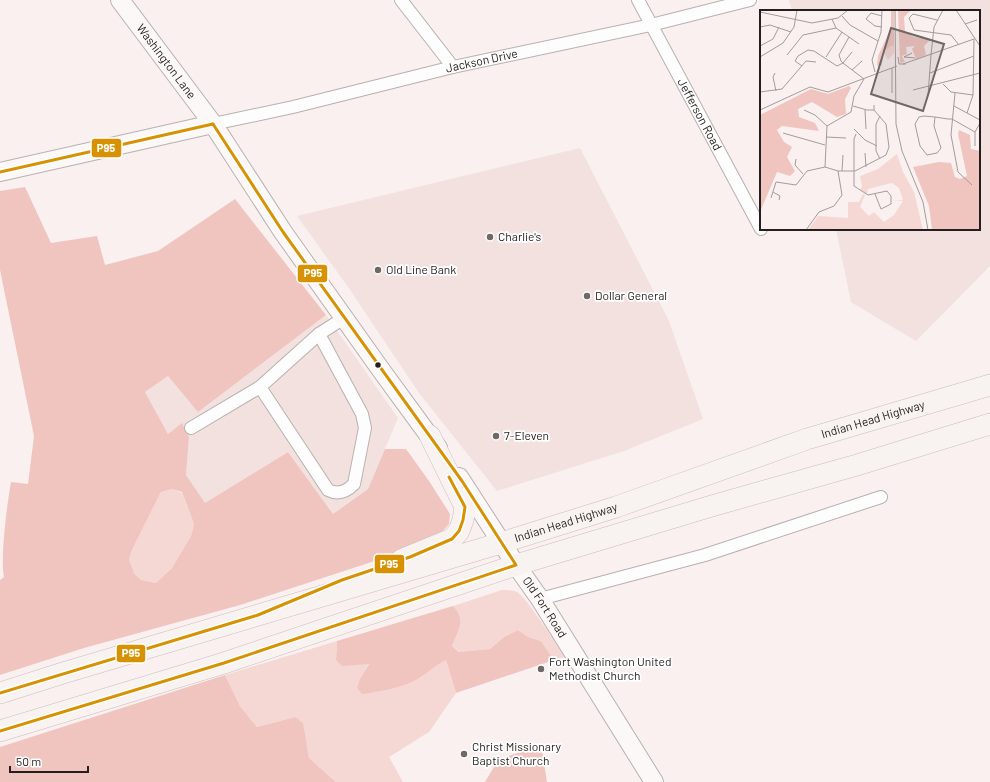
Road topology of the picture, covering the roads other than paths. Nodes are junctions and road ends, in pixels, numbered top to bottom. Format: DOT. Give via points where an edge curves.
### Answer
graph roads {
  1 [pos="120,0"];
  2 [pos="401,0"];
  3 [pos="638,0"];
  4 [pos="750,0"];
  5 [pos="651,25"];
  6 [pos="452,67"];
  7 [pos="213,124"];
  8 [pos="0,172"];
  9 [pos="760,227"];
  10 [pos="344,318"];
  11 [pos="319,334"];
  12 [pos="990,385"];
  13 [pos="260,387"];
  14 [pos="990,424"];
  15 [pos="191,428"];
  16 [pos="430,436"];
  17 [pos="881,497"];
  18 [pos="502,543"];
  19 [pos="516,565"];
  20 [pos="540,599"];
  21 [pos="258,615"];
  22 [pos="0,692"];
  23 [pos="0,731"];
  24 [pos="654,782"];
  1 -- 7 [label="main road, Washington Lane"];
  2 -- 6 [label="street"];
  3 -- 5 [label="street, Jefferson Road"];
  4 -- 5 [label="street, Jackson Drive"];
  5 -- 6 [label="street, Jackson Drive"];
  5 -- 9 [label="street, Jefferson Road"];
  6 -- 7 [label="street, Jackson Drive"];
  7 -- 8 [label="main road"];
  7 -- 10 [label="main road, Old Fort Road" via="283,232"];
  10 -- 11 [label="street"];
  10 -- 16 [label="main road, Old Fort Road"];
  11 -- 13 [label="street"];
  11 -- 13 [label="street" via="364,421 365,428 354,484 350,488 339,494 328,490"];
  12 -- 18 [label="highway, Indian Head Highway" via="807,439 616,507"];
  13 -- 15 [label="street"];
  14 -- 19 [label="highway, Indian Head Highway"];
  16 -- 18 [label="main road, Old Fort Road"];
  16 -- 21 [label="highway" via="465,507 459,531 452,539"];
  17 -- 20 [label="street" via="705,555"];
  18 -- 19 [label="main road, Old Fort Road"];
  18 -- 21 [label="highway, Indian Head Highway"];
  19 -- 20 [label="main road, Old Fort Road"];
  19 -- 23 [label="highway, Indian Head Highway" via="224,663"];
  20 -- 24 [label="main road, Old Fort Road"];
  21 -- 22 [label="highway, Indian Head Highway"];
}
